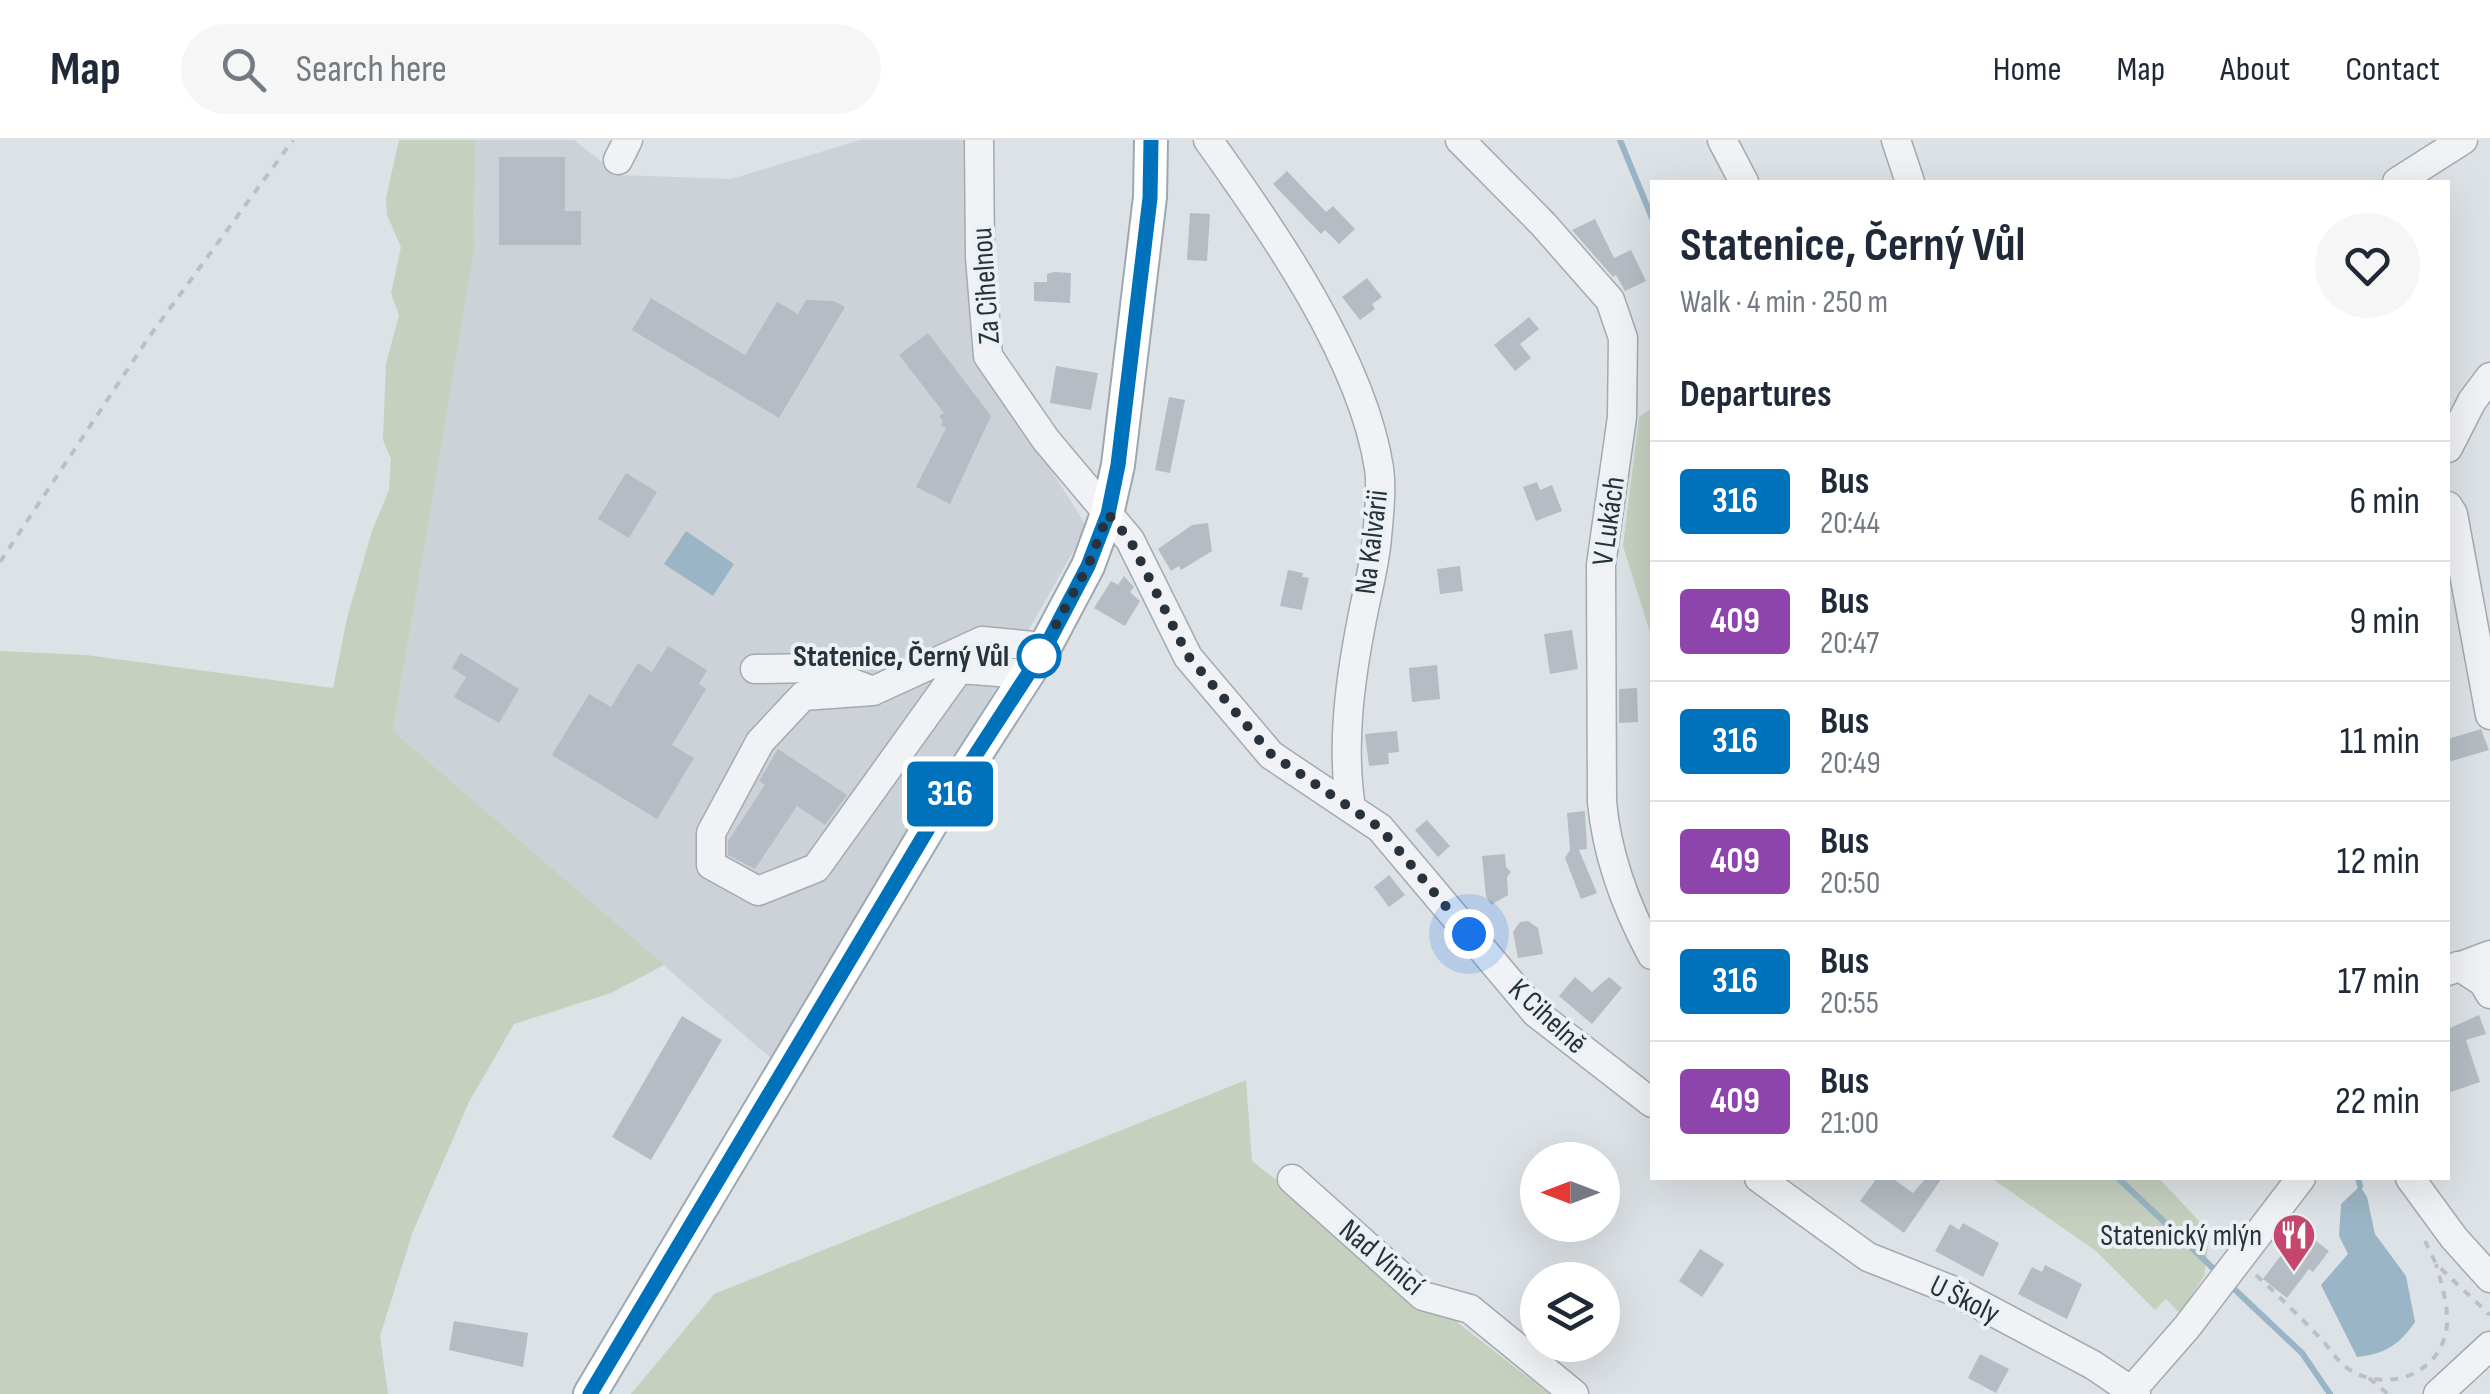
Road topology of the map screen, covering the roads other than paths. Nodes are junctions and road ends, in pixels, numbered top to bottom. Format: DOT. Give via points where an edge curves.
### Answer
graph roads {
  1 [pos="979,140"];
  2 [pos="1151,140"];
  3 [pos="1208,140"];
  4 [pos="1460,140"];
  5 [pos="1722,140"];
  6 [pos="1896,140"];
  7 [pos="2464,140"];
  8 [pos="1743,180"];
  9 [pos="1909,180"];
  10 [pos="2400,180"];
  11 [pos="2490,377"];
  12 [pos="2490,416"];
  13 [pos="2451,440"];
  14 [pos="2450,509"];
  15 [pos="1108,514"];
  16 [pos="1036,661"];
  17 [pos="755,668"];
  18 [pos="873,691"];
  19 [pos="2490,715"];
  20 [pos="1351,808"];
  21 [pos="1650,951"];
  22 [pos="2490,956"];
  23 [pos="2453,969"];
  24 [pos="2490,994"];
  25 [pos="1650,1101"];
  26 [pos="1292,1179"];
  27 [pos="1766,1180"];
  28 [pos="2299,1180"];
  29 [pos="2411,1180"];
  30 [pos="1793,1190"];
  31 [pos="2490,1278"];
  32 [pos="2490,1346"];
  33 [pos="2134,1392"];
  34 [pos="590,1394"];
  35 [pos="1574,1394"];
  36 [pos="2438,1394"];
  1 -- 15 [label="street, Za Cihelnou" via="988,356"];
  2 -- 15 [label="main road" via="1130,376"];
  3 -- 20 [label="street, Na Kalvárii" via="1308,291 1359,395 1379,470 1377,540 1354,661 1345,772"];
  4 -- 21 [label="street, V Lukách" via="1610,300 1623,338 1622,416 1601,566 1602,802 1616,875"];
  5 -- 8 [label="street"];
  6 -- 9 [label="street"];
  7 -- 10 [label="street"];
  11 -- 13 [label="street"];
  12 -- 13 [label="street"];
  14 -- 19 [label="street"];
  15 -- 16 [label="main road"];
  15 -- 20 [label="street, K Cihelně" via="1130,540 1188,656 1271,754"];
  16 -- 18 [label="street" via="982,641"];
  16 -- 18 [label="street" via="959,669 816,868 758,891 711,864 711,833 760,742 803,696"];
  16 -- 34 [label="main road" via="932,822"];
  17 -- 18 [label="street" via="813,668"];
  20 -- 25 [label="street, K Cihelně" via="1380,828 1536,1014"];
  22 -- 23 [label="street"];
  23 -- 24 [label="street" via="2483,982"];
  26 -- 35 [label="street, Nad Vinicí" via="1423,1296 1470,1308"];
  27 -- 30 [label="street"];
  28 -- 33 [label="street"];
  29 -- 31 [label="street"];
  30 -- 33 [label="street, U Školy" via="1868,1258 1954,1291"];
  32 -- 36 [label="street"];
}
